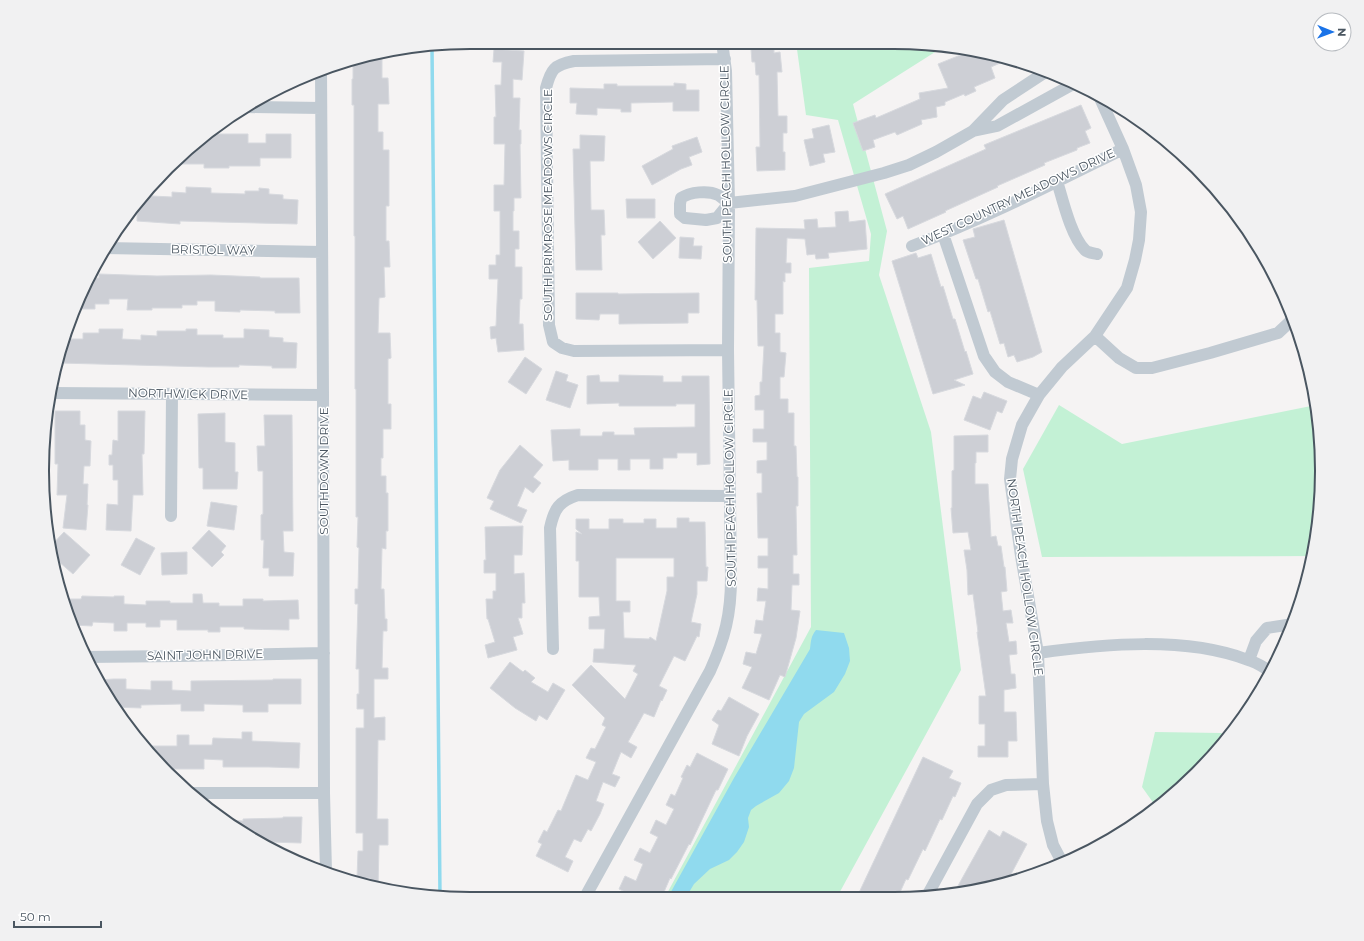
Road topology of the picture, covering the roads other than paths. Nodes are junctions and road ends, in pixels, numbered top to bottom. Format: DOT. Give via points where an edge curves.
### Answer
graph roads {
  1 [pos="723,49"];
  2 [pos="724,59"];
  3 [pos="1040,75"];
  4 [pos="321,76"];
  5 [pos="1068,87"];
  6 [pos="1103,104"];
  7 [pos="257,107"];
  8 [pos="321,108"];
  9 [pos="973,131"];
  10 [pos="1123,149"];
  11 [pos="1057,182"];
  12 [pos="728,203"];
  13 [pos="943,234"];
  14 [pos="912,246"];
  15 [pos="112,248"];
  16 [pos="322,252"];
  17 [pos="1097,254"];
  18 [pos="1288,323"];
  19 [pos="1095,336"];
  20 [pos="728,350"];
  21 [pos="56,393"];
  22 [pos="172,394"];
  23 [pos="324,395"];
  24 [pos="1039,395"];
  25 [pos="730,496"];
  26 [pos="171,516"];
  27 [pos="1286,625"];
  28 [pos="553,649"];
  29 [pos="324,653"];
  30 [pos="1038,653"];
  31 [pos="92,657"];
  32 [pos="1249,660"];
  33 [pos="1266,669"];
  34 [pos="1043,784"];
  35 [pos="324,793"];
  36 [pos="201,794"];
  37 [pos="1060,858"];
  38 [pos="326,866"];
  39 [pos="930,890"];
  40 [pos="588,892"];
  1 -- 2 [label="street, SOUTH PEACH HOLLOW CIRCLE"];
  2 -- 12 [label="street, SOUTH PEACH HOLLOW CIRCLE"];
  2 -- 20 [label="street, SOUTH PRIMROSE MEADOWS CIRCLE" via="574,61 553,68 546,88 549,325 553,342 574,351"];
  3 -- 9 [label="street" via="1003,100"];
  4 -- 8 [label="street, SOUTHDOWN DRIVE"];
  5 -- 9 [label="street" via="997,126"];
  6 -- 10 [label="street, NORTH PEACH HOLLOW CIRCLE"];
  7 -- 8 [label="street"];
  8 -- 16 [label="street, SOUTHDOWN DRIVE"];
  9 -- 12 [label="street" via="936,152 884,173 795,196"];
  10 -- 11 [label="street, WEST COUNTRY MEADOWS DRIVE"];
  10 -- 19 [label="street, NORTH PEACH HOLLOW CIRCLE" via="1136,185 1140,212 1139,240 1127,288"];
  11 -- 13 [label="street, WEST COUNTRY MEADOWS DRIVE"];
  11 -- 17 [label="street" via="1077,239 1086,251"];
  12 -- 20 [label="street, SOUTH PEACH HOLLOW CIRCLE"];
  13 -- 14 [label="street, WEST COUNTRY MEADOWS DRIVE"];
  13 -- 24 [label="street" via="984,356 995,372 1008,382"];
  15 -- 16 [label="street, BRISTOL WAY"];
  16 -- 23 [label="street, SOUTHDOWN DRIVE"];
  18 -- 19 [label="street" via="1278,333 1152,368 1136,368 1119,358"];
  19 -- 24 [label="street, NORTH PEACH HOLLOW CIRCLE" via="1062,367"];
  20 -- 25 [label="street, SOUTH PEACH HOLLOW CIRCLE"];
  21 -- 22 [label="street, NORTHWICK DRIVE"];
  22 -- 23 [label="street, NORTHWICK DRIVE"];
  22 -- 26 [label="street"];
  23 -- 29 [label="street, SOUTHDOWN DRIVE"];
  24 -- 30 [label="street, NORTH PEACH HOLLOW CIRCLE" via="1022,425 1012,459 1010,479"];
  25 -- 28 [label="street" via="578,495 567,498 557,507 550,528"];
  25 -- 40 [label="street, SOUTH PEACH HOLLOW CIRCLE" via="731,598 724,638 700,690"];
  27 -- 32 [label="street" via="1267,628 1256,641"];
  29 -- 31 [label="street, SAINT JOHN DRIVE"];
  29 -- 35 [label="street, SOUTHDOWN DRIVE"];
  30 -- 32 [label="street" via="1154,644 1204,648"];
  30 -- 34 [label="street, NORTH PEACH HOLLOW CIRCLE"];
  32 -- 33 [label="street"];
  34 -- 37 [label="street, NORTH PEACH HOLLOW CIRCLE" via="1047,821 1053,845"];
  34 -- 39 [label="street" via="1006,785 991,790 977,804"];
  35 -- 36 [label="street"];
  35 -- 38 [label="street, SOUTHDOWN DRIVE"];
}
